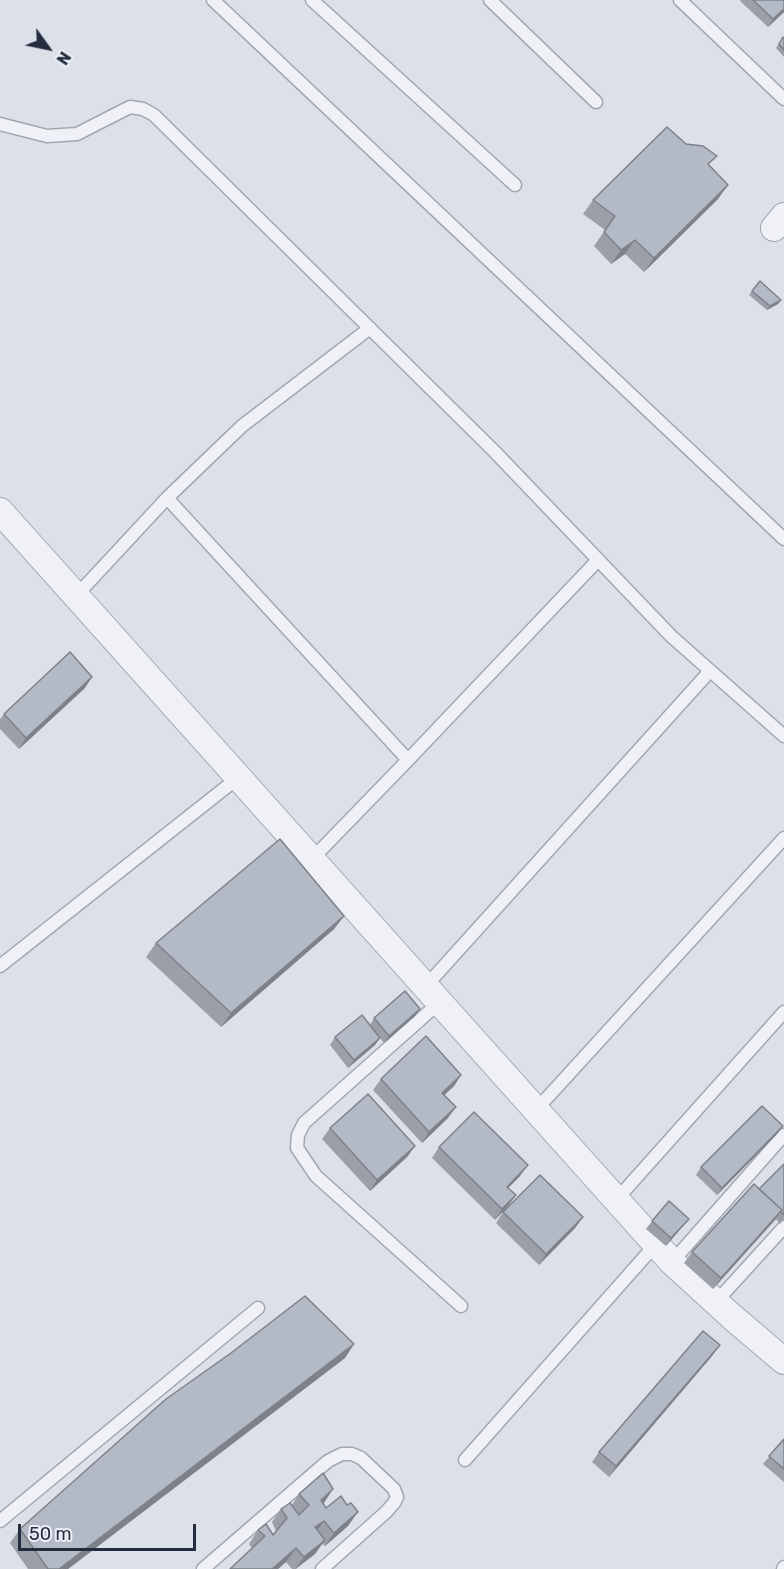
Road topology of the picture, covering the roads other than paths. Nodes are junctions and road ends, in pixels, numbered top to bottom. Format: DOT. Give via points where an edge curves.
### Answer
graph roads {
  1 [pos="213,0"];
  2 [pos="312,0"];
  3 [pos="490,0"];
  4 [pos="680,0"];
  5 [pos="784,99"];
  6 [pos="596,102"];
  7 [pos="0,124"];
  8 [pos="515,185"];
  9 [pos="370,328"];
  10 [pos="167,498"];
  11 [pos="0,511"];
  12 [pos="784,539"];
  13 [pos="598,560"];
  14 [pos="76,596"];
  15 [pos="710,671"];
  16 [pos="784,736"];
  17 [pos="408,760"];
  18 [pos="239,777"];
  19 [pos="784,838"];
  20 [pos="312,859"];
  21 [pos="0,966"];
  22 [pos="433,994"];
  23 [pos="784,1012"];
  24 [pos="536,1110"];
  25 [pos="784,1135"];
  26 [pos="617,1199"];
  27 [pos="784,1227"];
  28 [pos="664,1253"];
  29 [pos="716,1302"];
  30 [pos="461,1306"];
  31 [pos="258,1308"];
  32 [pos="782,1355"];
  33 [pos="465,1460"];
  34 [pos="0,1521"];
  35 [pos="203,1569"];
  36 [pos="322,1569"];
  1 -- 12 [label="lane"];
  2 -- 8 [label="lane"];
  3 -- 6 [label="lane"];
  4 -- 5 [label="lane"];
  7 -- 9 [label="lane" via="47,136 76,134 130,107 154,115"];
  9 -- 10 [label="lane" via="242,426"];
  9 -- 13 [label="lane"];
  10 -- 14 [label="lane"];
  10 -- 17 [label="lane"];
  11 -- 14 [label="street"];
  13 -- 15 [label="lane"];
  13 -- 17 [label="lane"];
  14 -- 18 [label="street"];
  15 -- 16 [label="lane"];
  15 -- 22 [label="lane"];
  17 -- 20 [label="lane"];
  18 -- 20 [label="street"];
  18 -- 21 [label="lane"];
  19 -- 24 [label="lane"];
  20 -- 22 [label="street"];
  22 -- 24 [label="street"];
  22 -- 30 [label="lane" via="304,1123 297,1135 297,1148 316,1176"];
  23 -- 26 [label="lane"];
  24 -- 26 [label="street"];
  25 -- 28 [label="lane"];
  26 -- 28 [label="street"];
  27 -- 29 [label="lane"];
  28 -- 29 [label="street"];
  28 -- 33 [label="lane"];
  29 -- 32 [label="street"];
  31 -- 34 [label="lane"];
  35 -- 36 [label="lane" via="328,1461 352,1454 394,1489 397,1497 386,1512"];
}
